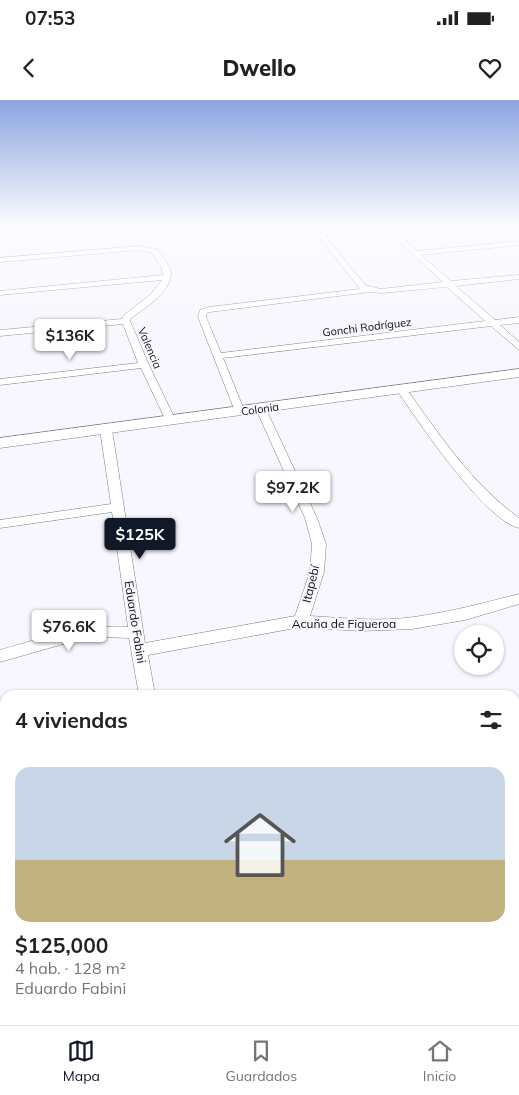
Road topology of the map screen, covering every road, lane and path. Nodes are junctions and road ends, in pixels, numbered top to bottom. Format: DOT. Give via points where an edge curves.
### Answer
graph roads {
  1 [pos="166,269"];
  2 [pos="347,269"];
  3 [pos="435,269"];
  4 [pos="167,277"];
  5 [pos="519,277"];
  6 [pos="452,284"];
  7 [pos="370,290"];
  8 [pos="0,293"];
  9 [pos="519,320"];
  10 [pos="126,321"];
  11 [pos="492,323"];
  12 [pos="0,333"];
  13 [pos="519,347"];
  14 [pos="218,356"];
  15 [pos="144,365"];
  16 [pos="519,373"];
  17 [pos="0,382"];
  18 [pos="401,389"];
  19 [pos="261,409"];
  20 [pos="240,412"];
  21 [pos="170,421"];
  22 [pos="106,430"];
  23 [pos="0,444"];
  24 [pos="118,507"];
  25 [pos="0,524"];
  26 [pos="519,524"];
  27 [pos="519,599"];
  28 [pos="301,621"];
  29 [pos="136,633"];
  30 [pos="139,650"];
  31 [pos="0,656"];
  32 [pos="146,690"];
  1 -- 4 [label="street"];
  2 -- 7 [label="street" via="362,287"];
  3 -- 6 [label="street"];
  4 -- 8 [label="street"];
  4 -- 10 [label="street, Valencia" via="160,291"];
  5 -- 6 [label="street"];
  6 -- 7 [label="street" via="381,292"];
  6 -- 11 [label="street"];
  7 -- 14 [label="street" via="203,312 202,317"];
  9 -- 11 [label="street, Gonchi Rodríguez"];
  10 -- 12 [label="street"];
  10 -- 15 [label="street, Valencia"];
  11 -- 13 [label="street"];
  11 -- 14 [label="street, Gonchi Rodríguez"];
  14 -- 20 [label="street"];
  15 -- 17 [label="street"];
  15 -- 21 [label="street, Valencia"];
  16 -- 18 [label="street, Colonia"];
  18 -- 19 [label="street, Colonia"];
  18 -- 26 [label="street" via="472,483 499,511"];
  19 -- 20 [label="street, Colonia"];
  19 -- 28 [label="street, Itapebí" via="311,518 319,544 317,572"];
  20 -- 21 [label="street, Colonia"];
  21 -- 22 [label="street, Colonia"];
  22 -- 23 [label="street, Colonia"];
  22 -- 24 [label="street, Eduardo Fabini"];
  24 -- 25 [label="street"];
  24 -- 29 [label="street, Eduardo Fabini"];
  27 -- 28 [label="street, Acuña de Figueroa" via="465,614 412,623 360,625"];
  28 -- 30 [label="street, Acuña de Figueroa"];
  29 -- 30 [label="street, Eduardo Fabini"];
  29 -- 31 [label="street" via="102,631 67,636"];
  30 -- 32 [label="street, Eduardo Fabini"];
}
